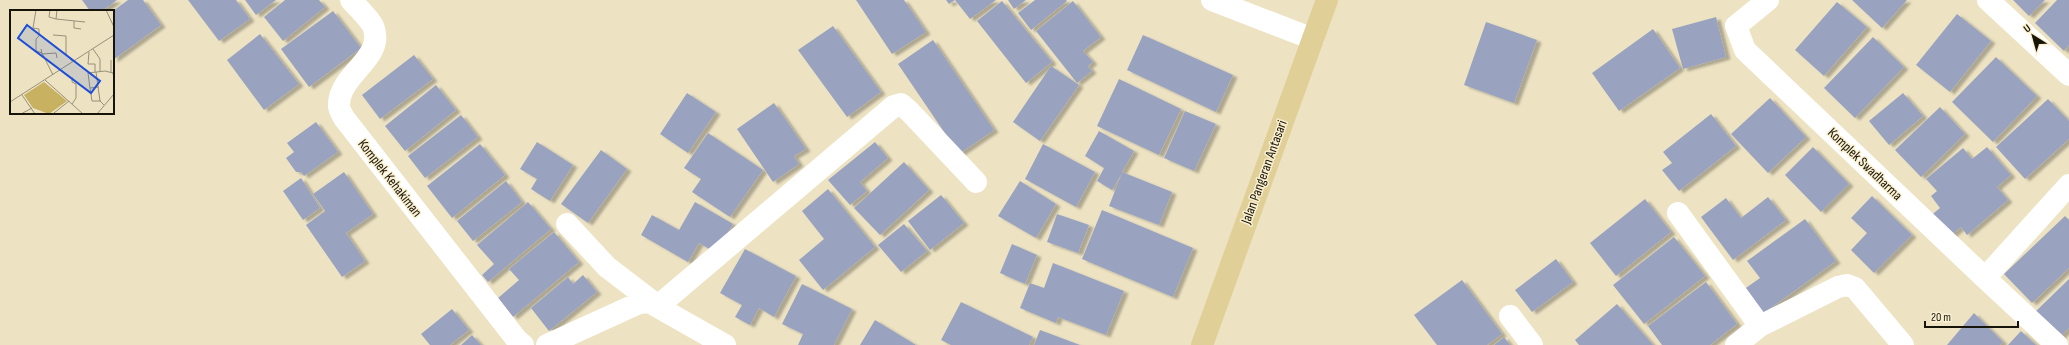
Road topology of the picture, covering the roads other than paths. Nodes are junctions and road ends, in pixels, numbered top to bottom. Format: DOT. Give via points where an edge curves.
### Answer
graph roads {
  1 [pos="351,0"];
  2 [pos="1212,0"];
  3 [pos="1327,0"];
  4 [pos="1768,0"];
  5 [pos="1988,0"];
  6 [pos="1312,39"];
  7 [pos="2069,75"];
  8 [pos="976,182"];
  9 [pos="2069,185"];
  10 [pos="1678,213"];
  11 [pos="567,224"];
  12 [pos="1985,278"];
  13 [pos="658,306"];
  14 [pos="1510,316"];
  15 [pos="1760,326"];
  16 [pos="523,345"];
  17 [pos="547,345"];
  18 [pos="725,345"];
  19 [pos="1202,345"];
  20 [pos="1532,345"];
  21 [pos="1736,345"];
  22 [pos="1903,345"];
  23 [pos="2057,345"];
  1 -- 16 [label="street, Komplek Kehakiman" via="371,23 376,39 374,49 342,90 338,105 344,118"];
  2 -- 6 [label="street"];
  3 -- 6 [label="main road, Jalan Pangeran Antasari"];
  4 -- 12 [label="street, Komplek Swadharma" via="1736,26 1745,50"];
  5 -- 7 [label="street"];
  6 -- 19 [label="main road, Jalan Pangeran Antasari"];
  8 -- 13 [label="street" via="910,112 901,104 894,106"];
  9 -- 12 [label="street"];
  10 -- 15 [label="street"];
  11 -- 13 [label="street" via="607,267"];
  12 -- 23 [label="street, Komplek Swadharma"];
  13 -- 17 [label="street" via="649,302 639,303"];
  13 -- 18 [label="street"];
  14 -- 20 [label="street"];
  15 -- 21 [label="street"];
  15 -- 22 [label="street" via="1838,287 1847,285 1855,288"];
}
